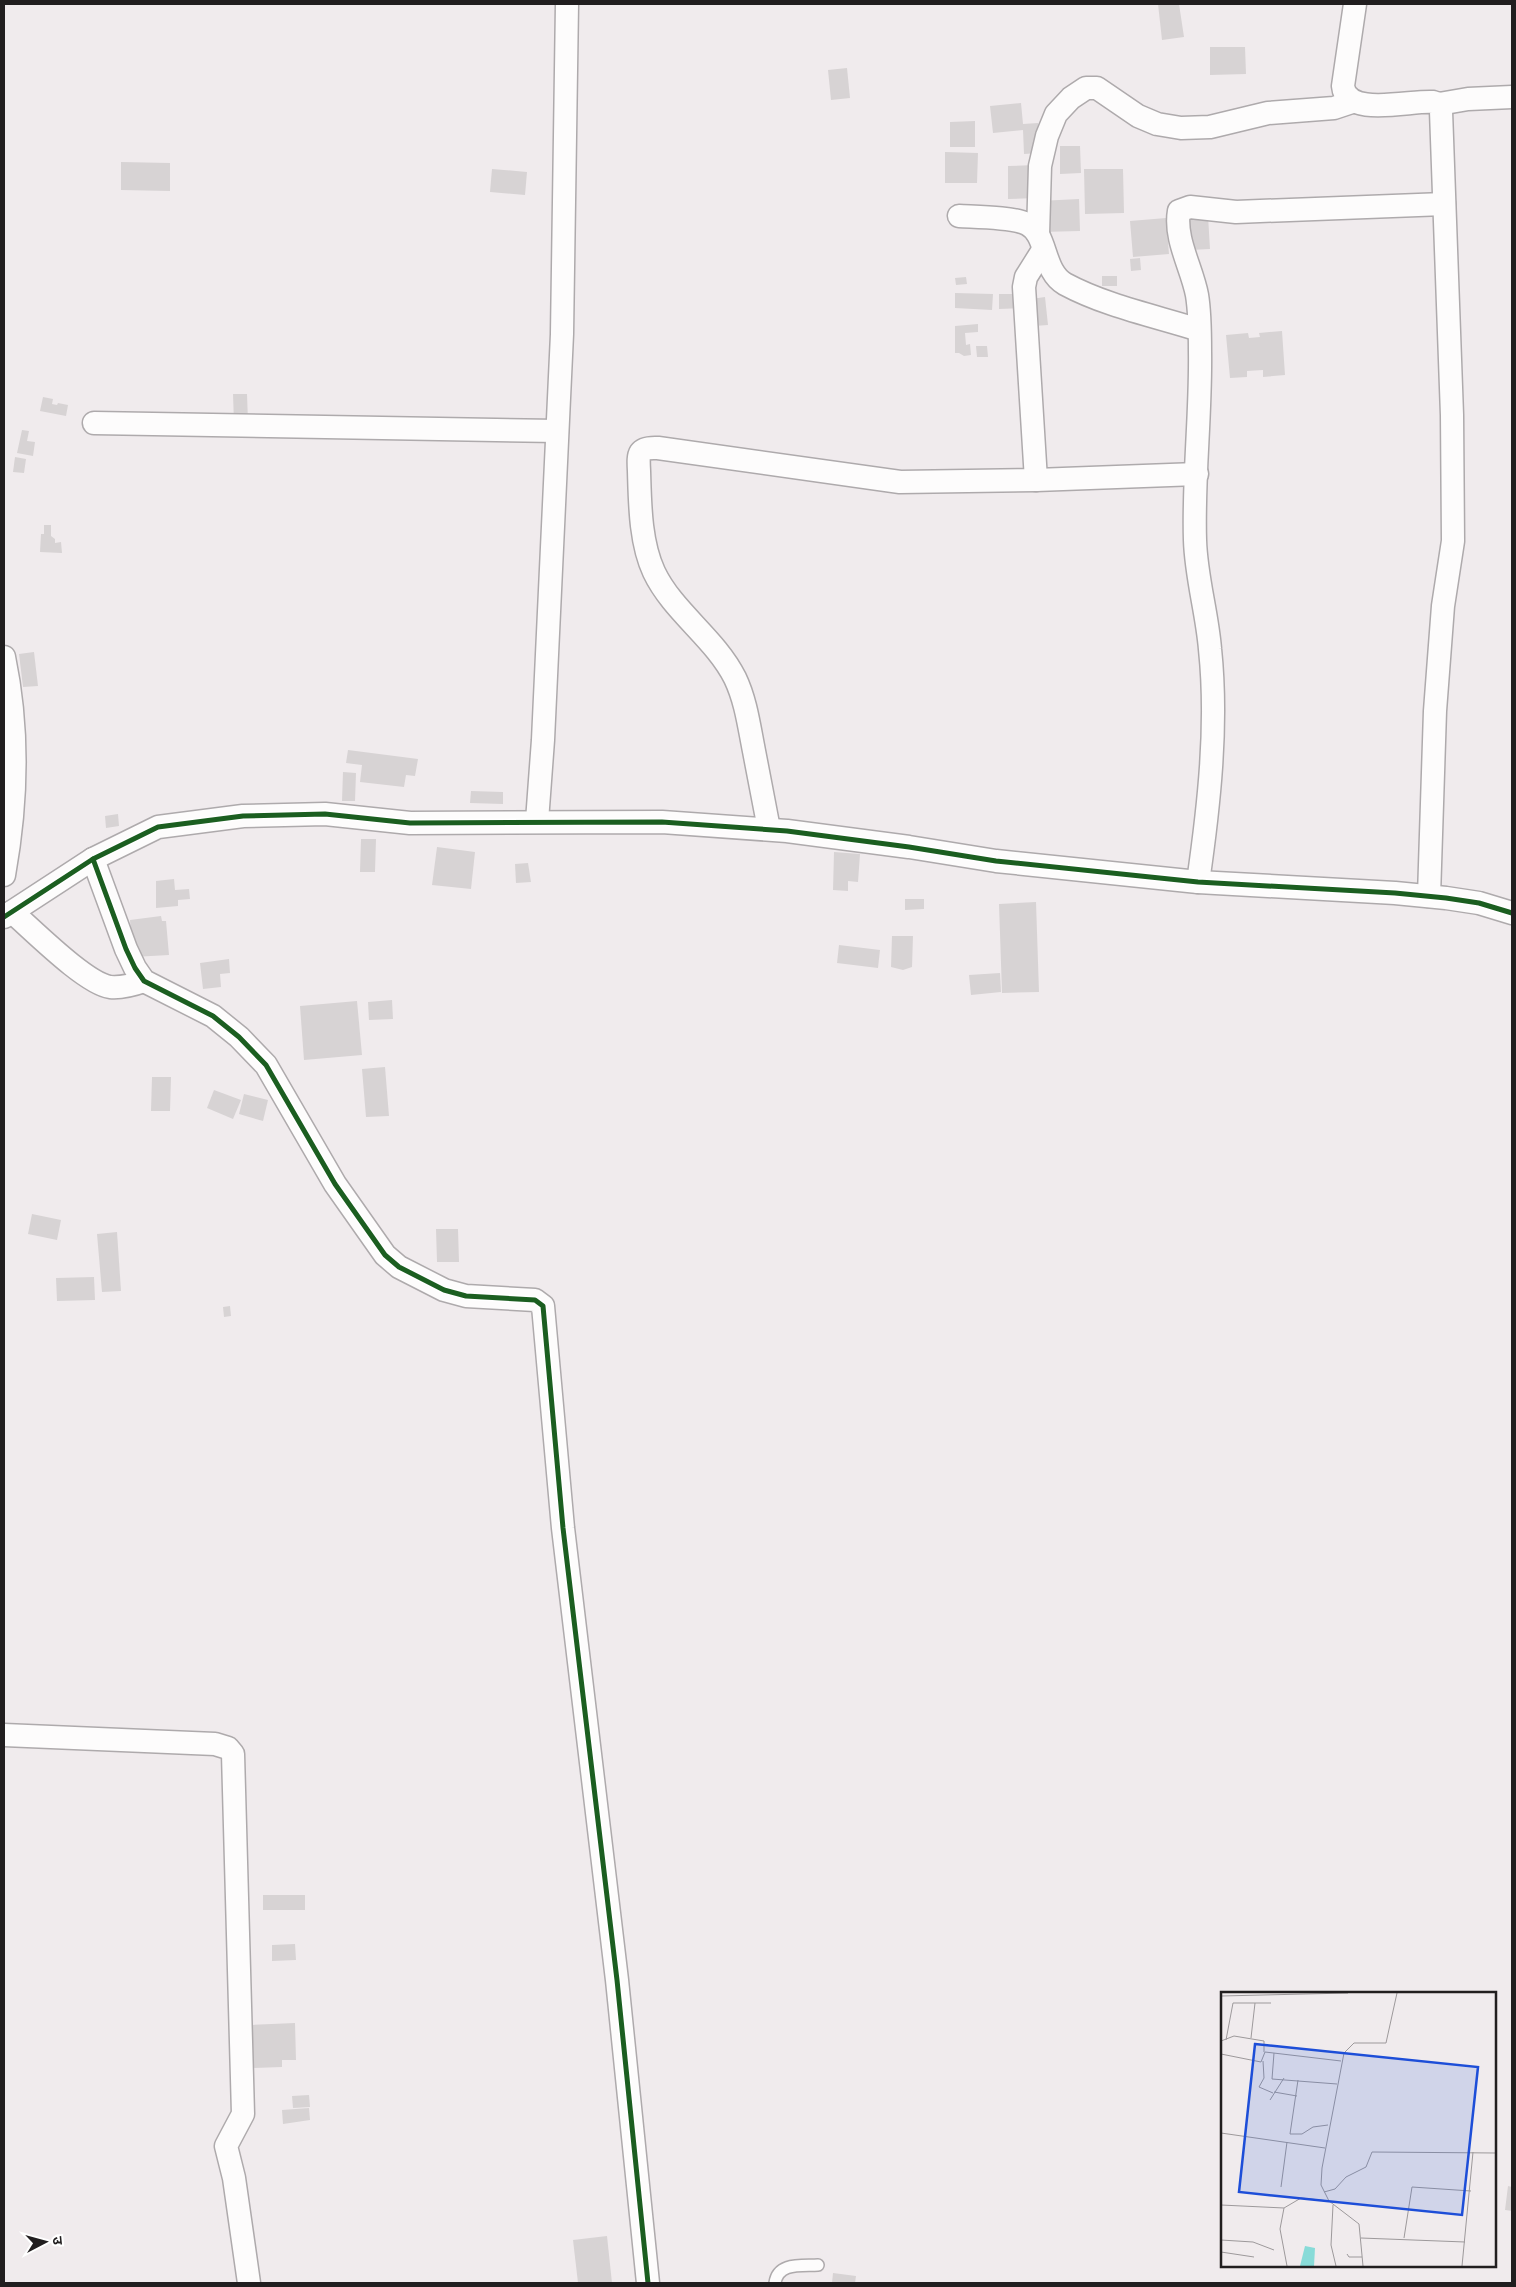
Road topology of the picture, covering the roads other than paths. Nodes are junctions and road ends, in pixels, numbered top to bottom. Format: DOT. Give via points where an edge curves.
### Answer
graph roads {
  1 [pos="567,4"];
  2 [pos="1355,4"];
  3 [pos="1512,97"];
  4 [pos="1352,102"];
  5 [pos="1439,104"];
  6 [pos="1444,204"];
  7 [pos="959,216"];
  8 [pos="1041,242"];
  9 [pos="1199,330"];
  10 [pos="94,423"];
  11 [pos="557,431"];
  12 [pos="1197,474"];
  13 [pos="1036,480"];
  14 [pos="4,657"];
  15 [pos="537,822"];
  16 [pos="769,829"];
  17 [pos="93,859"];
  18 [pos="4,875"];
  19 [pos="1198,882"];
  20 [pos="1429,896"];
  21 [pos="1512,913"];
  22 [pos="8,914"];
  23 [pos="144,981"];
  24 [pos="4,1735"];
  25 [pos="818,2265"];
  26 [pos="248,2283"];
  27 [pos="648,2283"];
  28 [pos="775,2283"];
  1 -- 11 [label="street" via="562,334"];
  2 -- 4 [label="street" via="1343,86 1346,97"];
  3 -- 5 [label="street" via="1468,98"];
  4 -- 5 [label="street" via="1379,106"];
  4 -- 8 [label="street" via="1334,108 1268,113 1210,127 1181,128 1157,124 1119,104 1098,88 1086,88 1070,98 1056,114 1047,136 1040,166"];
  5 -- 6 [label="street"];
  6 -- 9 [label="street" via="1236,212 1183,208 1178,217 1179,233 1197,295"];
  6 -- 20 [label="street" via="1453,541 1443,606 1435,712"];
  7 -- 8 [label="street" via="1028,224"];
  8 -- 9 [label="street" via="1050,269 1063,282 1090,296"];
  8 -- 13 [label="street" via="1024,287"];
  9 -- 12 [label="street"];
  10 -- 11 [label="street"];
  11 -- 15 [label="street"];
  12 -- 13 [label="street"];
  12 -- 19 [label="street" via="1195,541 1213,682 1212,745"];
  13 -- 16 [label="street" via="900,482 658,448 642,450 638,458 640,503 645,543 654,572 669,596 734,676 747,708"];
  14 -- 18 [label="street" via="15,784"];
  15 -- 16 [label="street" via="662,822"];
  15 -- 17 [label="street" via="410,823 325,814 243,816 158,827"];
  16 -- 19 [label="street" via="996,861"];
  17 -- 22 [label="street"];
  17 -- 23 [label="street" via="126,949"];
  19 -- 20 [label="street"];
  20 -- 21 [label="street" via="1479,903"];
  22 -- 23 [label="street" via="98,982 119,987"];
  23 -- 27 [label="street" via="213,1016 266,1065 335,1184 385,1255 399,1267 444,1290 466,1296 535,1300 543,1306 563,1528 617,1980"];
  24 -- 26 [label="street" via="215,1744 228,1748 232,1754 243,2114 226,2146 234,2178"];
  25 -- 28 [label="lane" via="788,2266 780,2271"];
}
